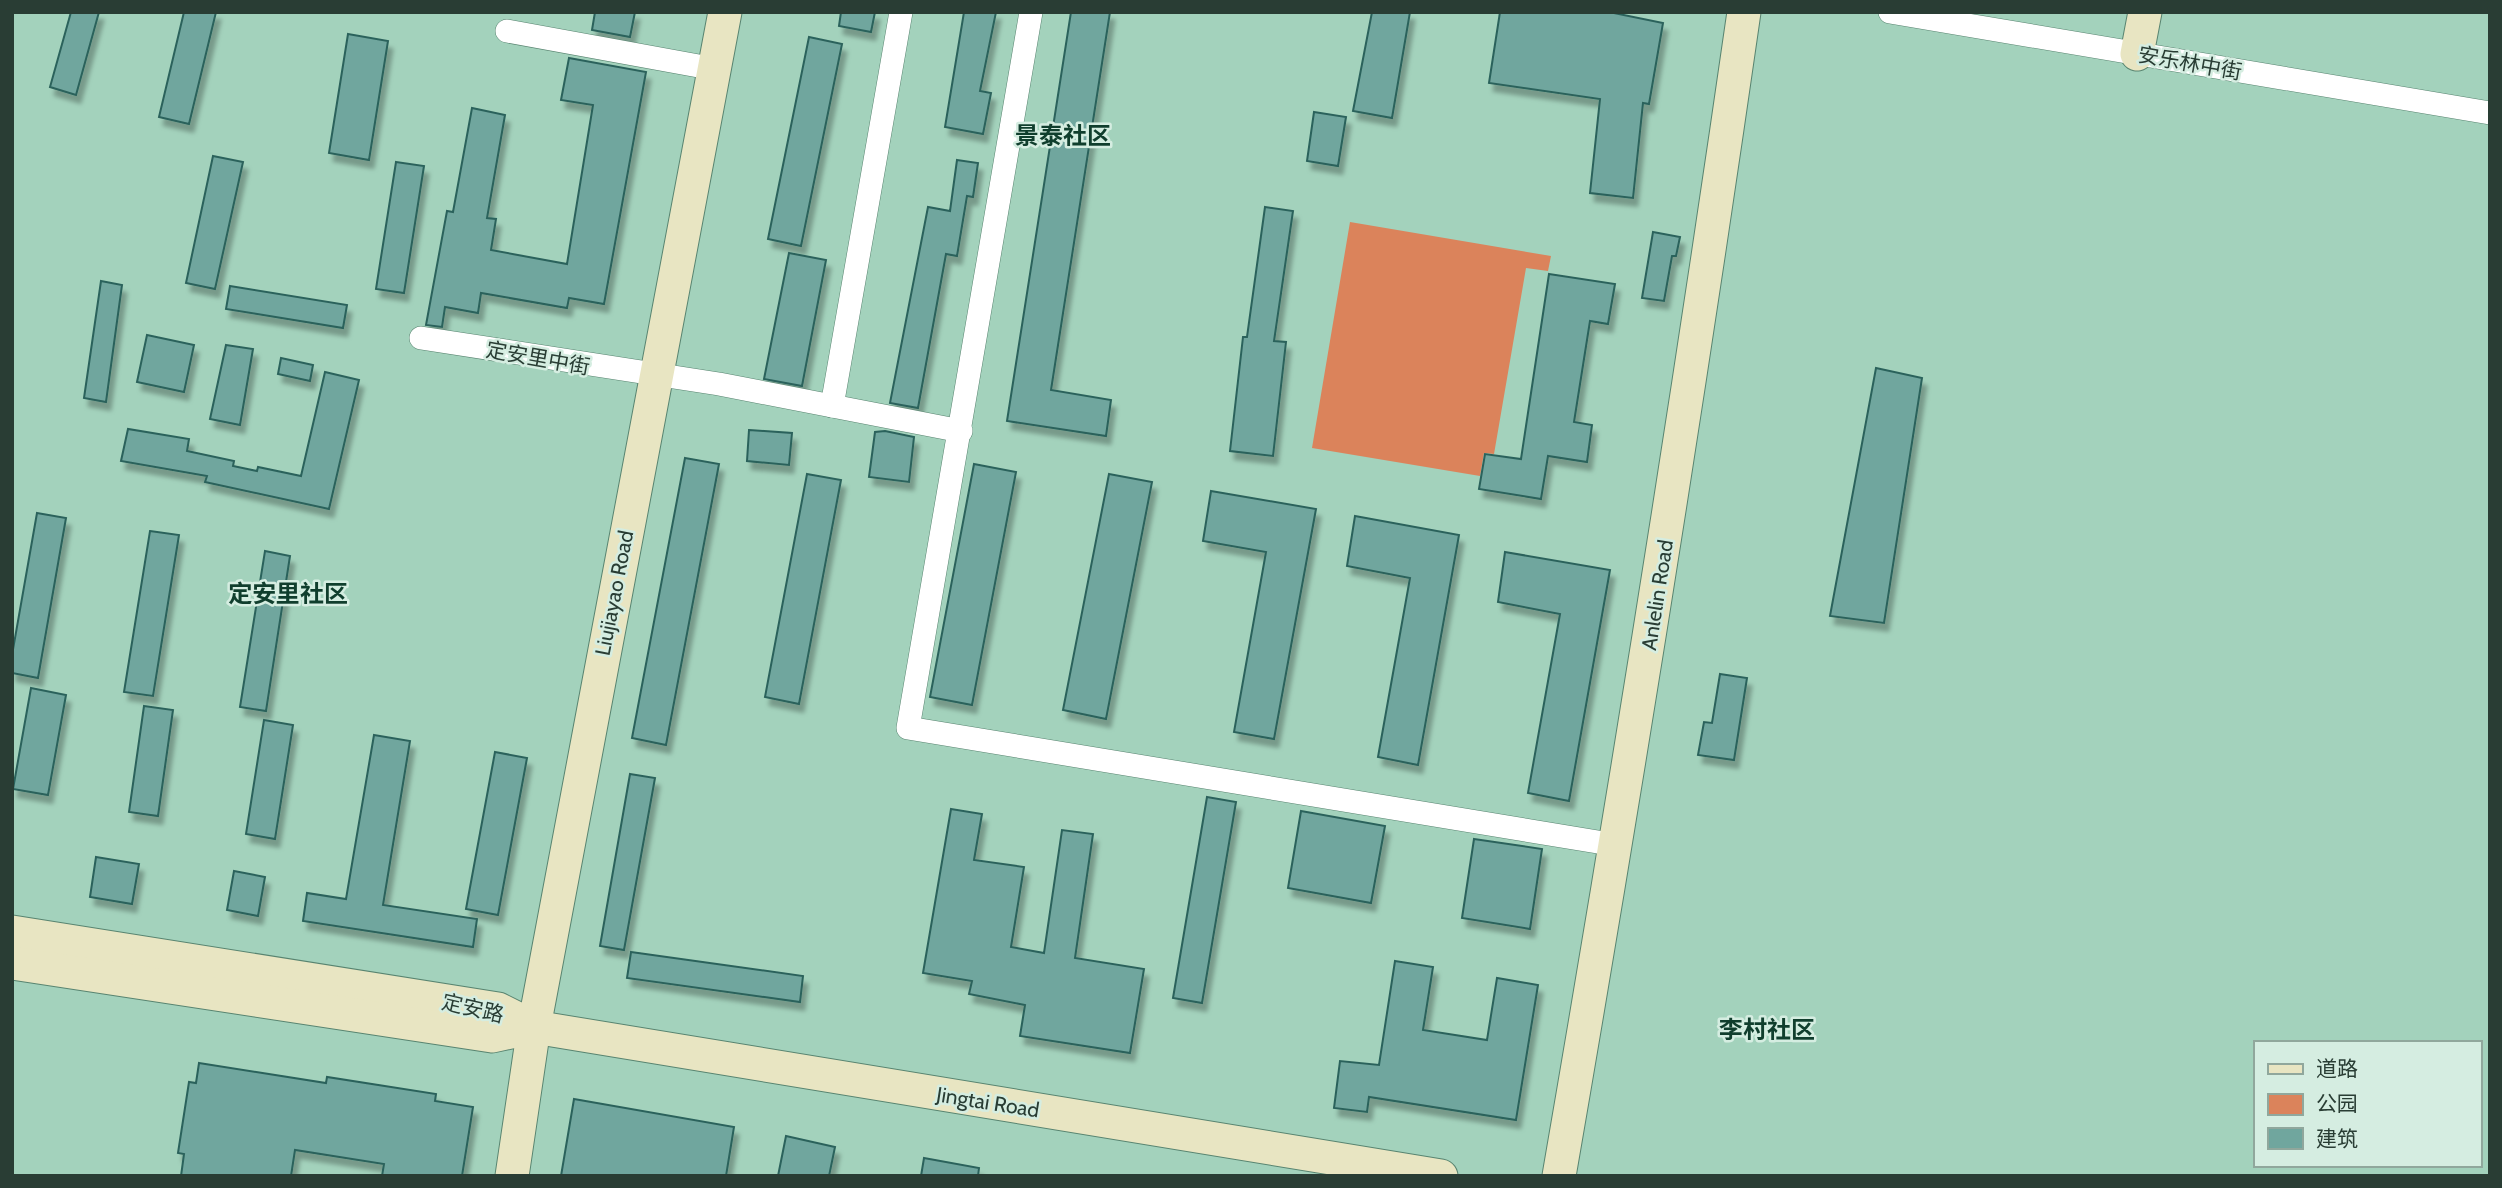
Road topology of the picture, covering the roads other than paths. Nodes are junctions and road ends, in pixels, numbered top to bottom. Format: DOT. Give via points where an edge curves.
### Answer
graph roads {
  1 [pos="725,12"];
  2 [pos="901,12"];
  3 [pos="1031,12"];
  4 [pos="1744,12"];
  5 [pos="1890,12"];
  6 [pos="2145,12"];
  7 [pos="507,30"];
  8 [pos="2137,54"];
  9 [pos="715,69"];
  10 [pos="2490,113"];
  11 [pos="421,338"];
  12 [pos="655,374"];
  13 [pos="832,406"];
  14 [pos="961,431"];
  15 [pos="1616,845"];
  16 [pos="12,932"];
  17 [pos="12,962"];
  18 [pos="534,1027"];
  19 [pos="512,1176"];
  20 [pos="1441,1176"];
  21 [pos="1559,1176"];
  1 -- 9 [label="street, Liujiayao Road"];
  2 -- 13 [label="street"];
  3 -- 14 [label="street"];
  4 -- 15 [label="street, Anlelin Road"];
  5 -- 8 [label="street, 安乐林中街"];
  6 -- 8 [label="street"];
  7 -- 9 [label="street"];
  8 -- 10 [label="street, 安乐林中街"];
  9 -- 12 [label="street, Liujiayao Road"];
  11 -- 12 [label="street, 定安里中街"];
  12 -- 13 [label="street, 定安里中街"];
  12 -- 18 [label="street, Liujiayao Road"];
  13 -- 14 [label="street, 定安里中街"];
  14 -- 15 [label="street" via="908,727"];
  15 -- 21 [label="street, Anlelin Road"];
  16 -- 18 [label="street, 定安路" via="498,1009"];
  17 -- 18 [label="street, 定安路" via="492,1036"];
  18 -- 19 [label="street, Liujiayao Road"];
  18 -- 20 [label="street, Jingtai Road"];
}
